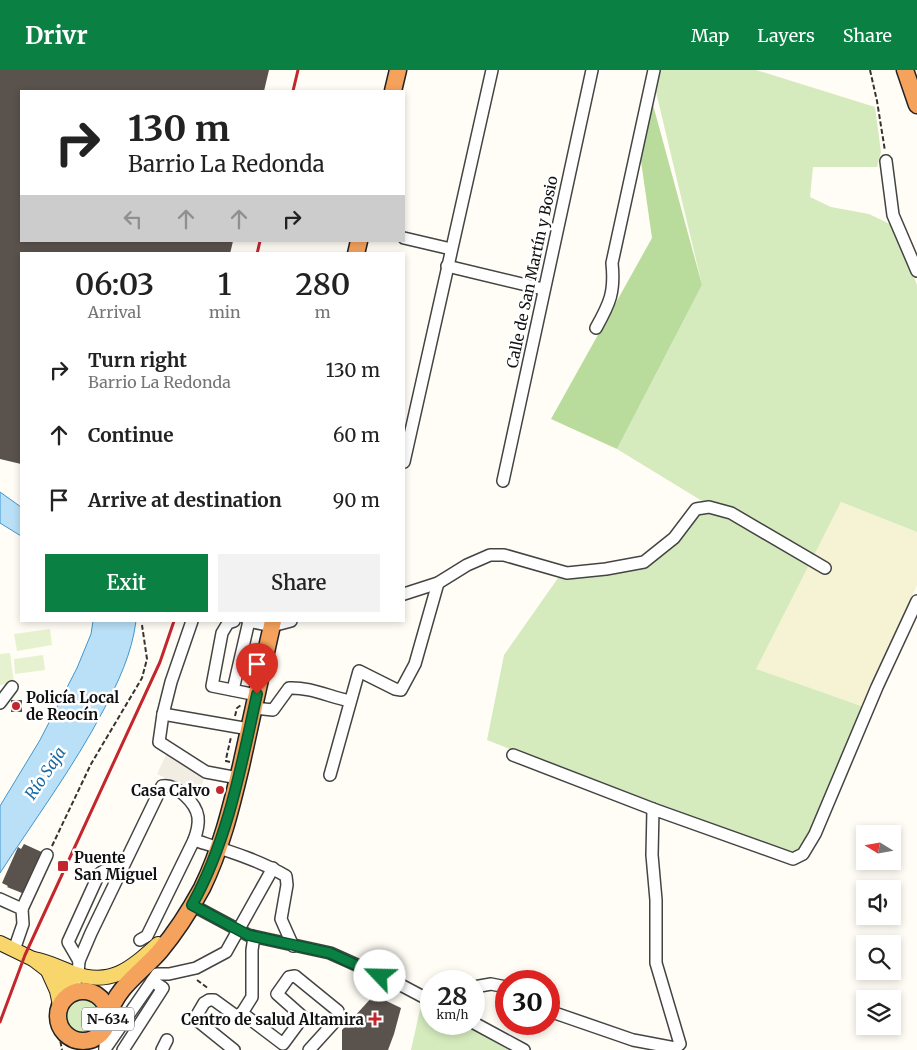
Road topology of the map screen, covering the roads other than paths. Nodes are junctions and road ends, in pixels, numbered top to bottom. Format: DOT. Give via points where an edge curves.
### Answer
graph roads {
  1 [pos="398,70"];
  2 [pos="492,70"];
  3 [pos="592,70"];
  4 [pos="654,70"];
  5 [pos="905,70"];
  6 [pos="393,90"];
  7 [pos="917,105"];
  8 [pos="886,161"];
  9 [pos="405,238"];
  10 [pos="451,249"];
  11 [pos="447,266"];
  12 [pos="917,271"];
  13 [pos="544,289"];
  14 [pos="596,328"];
  15 [pos="405,457"];
  16 [pos="503,481"];
  17 [pos="825,568"];
  18 [pos="438,584"];
  19 [pos="405,594"];
  20 [pos="917,601"];
  21 [pos="192,622"];
  22 [pos="231,622"];
  23 [pos="275,622"];
  24 [pos="260,623"];
  25 [pos="12,687"];
  26 [pos="233,690"];
  27 [pos="255,701"];
  28 [pos="350,701"];
  29 [pos="0,703"];
  30 [pos="162,714"];
  31 [pos="250,729"];
  32 [pos="513,755"];
  33 [pos="330,775"];
  34 [pos="238,778"];
  35 [pos="653,809"];
  36 [pos="194,840"];
  37 [pos="219,848"];
  38 [pos="47,855"];
  39 [pos="273,868"];
  40 [pos="119,872"];
  41 [pos="0,899"];
  42 [pos="192,905"];
  43 [pos="22,909"];
  44 [pos="181,922"];
  45 [pos="239,930"];
  46 [pos="254,937"];
  47 [pos="140,940"];
  48 [pos="0,943"];
  49 [pos="293,946"];
  50 [pos="14,950"];
  51 [pos="33,959"];
  52 [pos="132,978"];
  53 [pos="152,982"];
  54 [pos="79,989"];
  55 [pos="415,992"];
  56 [pos="420,992"];
  57 [pos="420,995"];
  58 [pos="109,1012"];
  59 [pos="242,1013"];
  60 [pos="560,1015"];
  61 [pos="485,1029"];
  62 [pos="104,1034"];
  63 [pos="74,1044"];
  64 [pos="685,1047"];
  65 [pos="105,1050"];
  66 [pos="123,1050"];
  67 [pos="234,1050"];
  68 [pos="309,1050"];
  69 [pos="524,1050"];
  1 -- 6 [label="highway"];
  2 -- 10 [label="street"];
  3 -- 13 [label="street, Calle de San Martín y Bosio"];
  4 -- 14 [label="street" via="612,263 614,282 609,305"];
  5 -- 7 [label="highway"];
  8 -- 12 [label="street" via="893,215"];
  9 -- 10 [label="street"];
  10 -- 11 [label="street"];
  11 -- 13 [label="street"];
  11 -- 15 [label="street"];
  13 -- 16 [label="street, Calle de San Martín y Bosio"];
  17 -- 18 [label="street" via="731,513 709,507 696,509 674,538 644,562 567,573 504,555 490,555"];
  18 -- 19 [label="street"];
  18 -- 28 [label="street" via="415,664 401,690 359,670"];
  20 -- 35 [label="street" via="815,834 803,854 793,859"];
  21 -- 30 [label="street"];
  22 -- 26 [label="street" via="222,633 212,686"];
  23 -- 24 [label="street"];
  24 -- 26 [label="street"];
  24 -- 27 [label="highway, N-634"];
  25 -- 29 [label="street"];
  26 -- 27 [label="street"];
  27 -- 28 [label="street" via="273,710 289,688 301,687"];
  27 -- 31 [label="highway, N-634"];
  28 -- 33 [label="street"];
  30 -- 31 [label="street"];
  30 -- 34 [label="street" via="159,742 206,772"];
  31 -- 34 [label="highway, N-634"];
  32 -- 35 [label="street"];
  34 -- 37 [label="highway, N-634"];
  35 -- 64 [label="street" via="656,963"];
  36 -- 37 [label="street"];
  36 -- 40 [label="street" via="198,820 194,806 180,790 162,786"];
  36 -- 47 [label="street" via="147,936"];
  37 -- 39 [label="street"];
  37 -- 42 [label="highway, N-634"];
  38 -- 43 [label="street"];
  39 -- 45 [label="street"];
  39 -- 49 [label="street" via="286,876 280,919"];
  40 -- 54 [label="street"];
  40 -- 54 [label="street" via="111,869 99,874 68,942"];
  41 -- 43 [label="street"];
  42 -- 44 [label="highway, N-634"];
  42 -- 45 [label="street"];
  43 -- 50 [label="street" via="23,924"];
  44 -- 52 [label="highway, N-634" via="159,951"];
  44 -- 54 [label="main road, N-634" via="122,973 101,978"];
  45 -- 46 [label="street"];
  45 -- 53 [label="street" via="226,952 196,968 157,974"];
  46 -- 49 [label="street"];
  46 -- 59 [label="street" via="252,997"];
  48 -- 50 [label="main road"];
  49 -- 55 [label="street" via="330,953"];
  50 -- 51 [label="main road"];
  51 -- 54 [label="main road"];
  51 -- 54 [label="main road, N-634" via="49,963"];
  52 -- 54 [label="highway, N-634" via="112,990"];
  52 -- 58 [label="highway, N-634" via="115,998"];
  53 -- 65 [label="street"];
  53 -- 66 [label="street" via="163,988"];
  54 -- 58 [label="highway, N-634" via="105,1003"];
  54 -- 63 [label="highway, N-634" via="58,1021"];
  55 -- 56 [label="street"];
  55 -- 57 [label="street"];
  58 -- 62 [label="highway, N-634"];
  59 -- 67 [label="street" via="236,1016 214,1000 209,1000 196,1015 198,1022"];
  59 -- 68 [label="street" via="283,1044 303,1017 277,994 289,977 295,976 338,1011 339,1017"];
  60 -- 64 [label="street" via="634,1040"];
  61 -- 69 [label="street"];
  62 -- 63 [label="highway, N-634"];
  62 -- 65 [label="street"];
}
